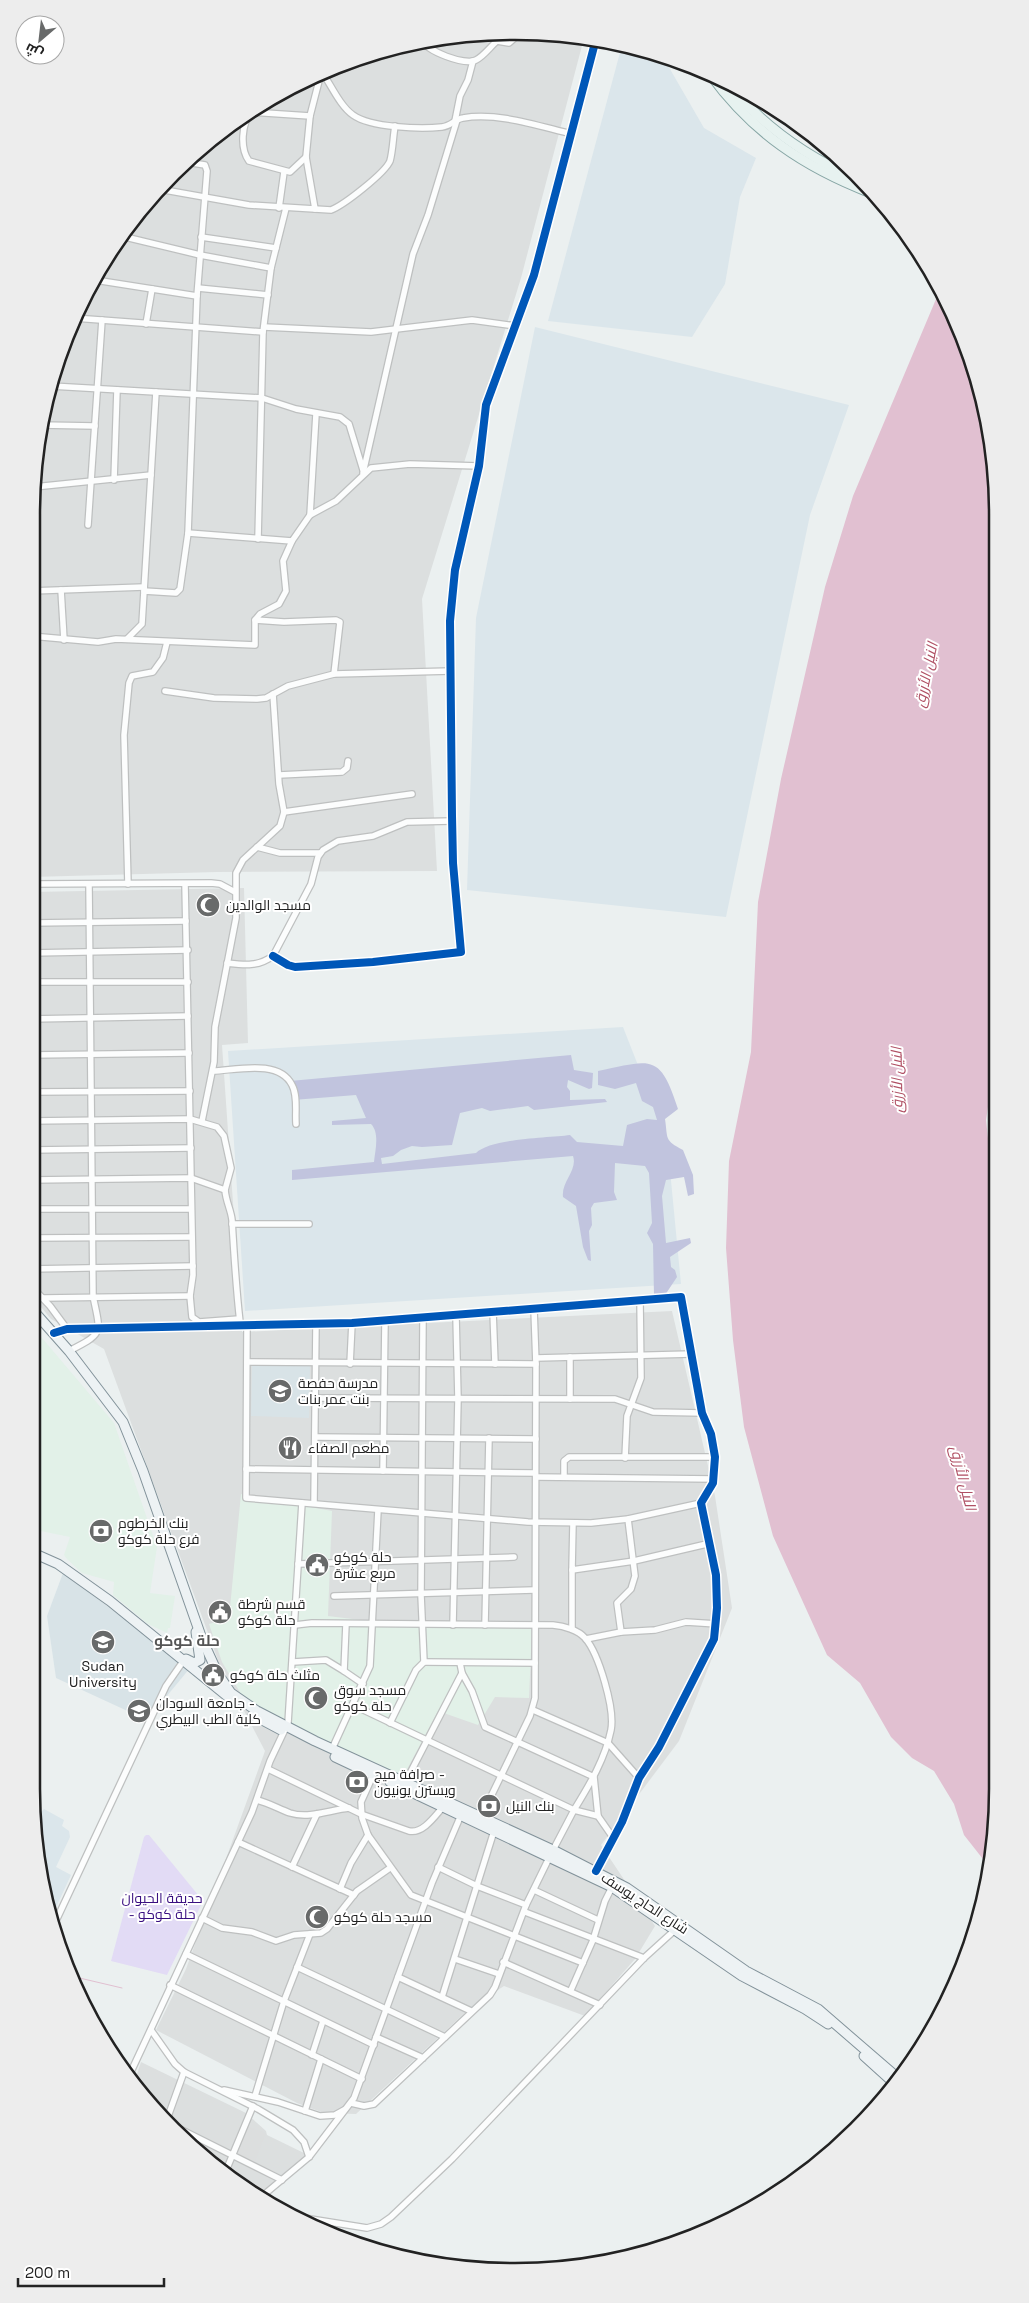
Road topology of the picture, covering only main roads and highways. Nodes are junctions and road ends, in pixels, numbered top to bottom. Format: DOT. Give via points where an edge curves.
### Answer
graph roads {
  1 [pos="723,88"];
  2 [pos="740,98"];
  3 [pos="842,172"];
  4 [pos="857,187"];
  5 [pos="40,1318"];
  6 [pos="40,1557"];
  7 [pos="197,1627"];
  8 [pos="182,1658"];
  9 [pos="285,1729"];
  10 [pos="375,1772"];
  11 [pos="551,1853"];
  12 [pos="893,2074"];
  13 [pos="889,2079"];
  1 -- 4 [label="main road" via="756,126 783,148 813,168"];
  2 -- 3 [label="main road" via="788,142"];
  5 -- 7 [label="main road" via="123,1422"];
  6 -- 8 [label="main road" via="72,1573"];
  7 -- 8 [label="main road" via="200,1660 194,1663"];
  7 -- 9 [label="main road" via="225,1686"];
  8 -- 9 [label="main road" via="244,1709"];
  9 -- 10 [label="main road, شارع الحاج يوسف"];
  9 -- 10 [label="main road, شارع الحاج يوسف"];
  10 -- 11 [label="main road, شارع الحاج يوسف" via="481,1817"];
  10 -- 11 [label="main road, شارع الحاج يوسف" via="494,1831"];
  11 -- 12 [label="main road, شارع الحاج يوسف" via="596,1871 641,1896 757,1978 818,2009"];
  11 -- 13 [label="main road, شارع الحاج يوسف" via="612,1887 742,1976 818,2016"];
}
